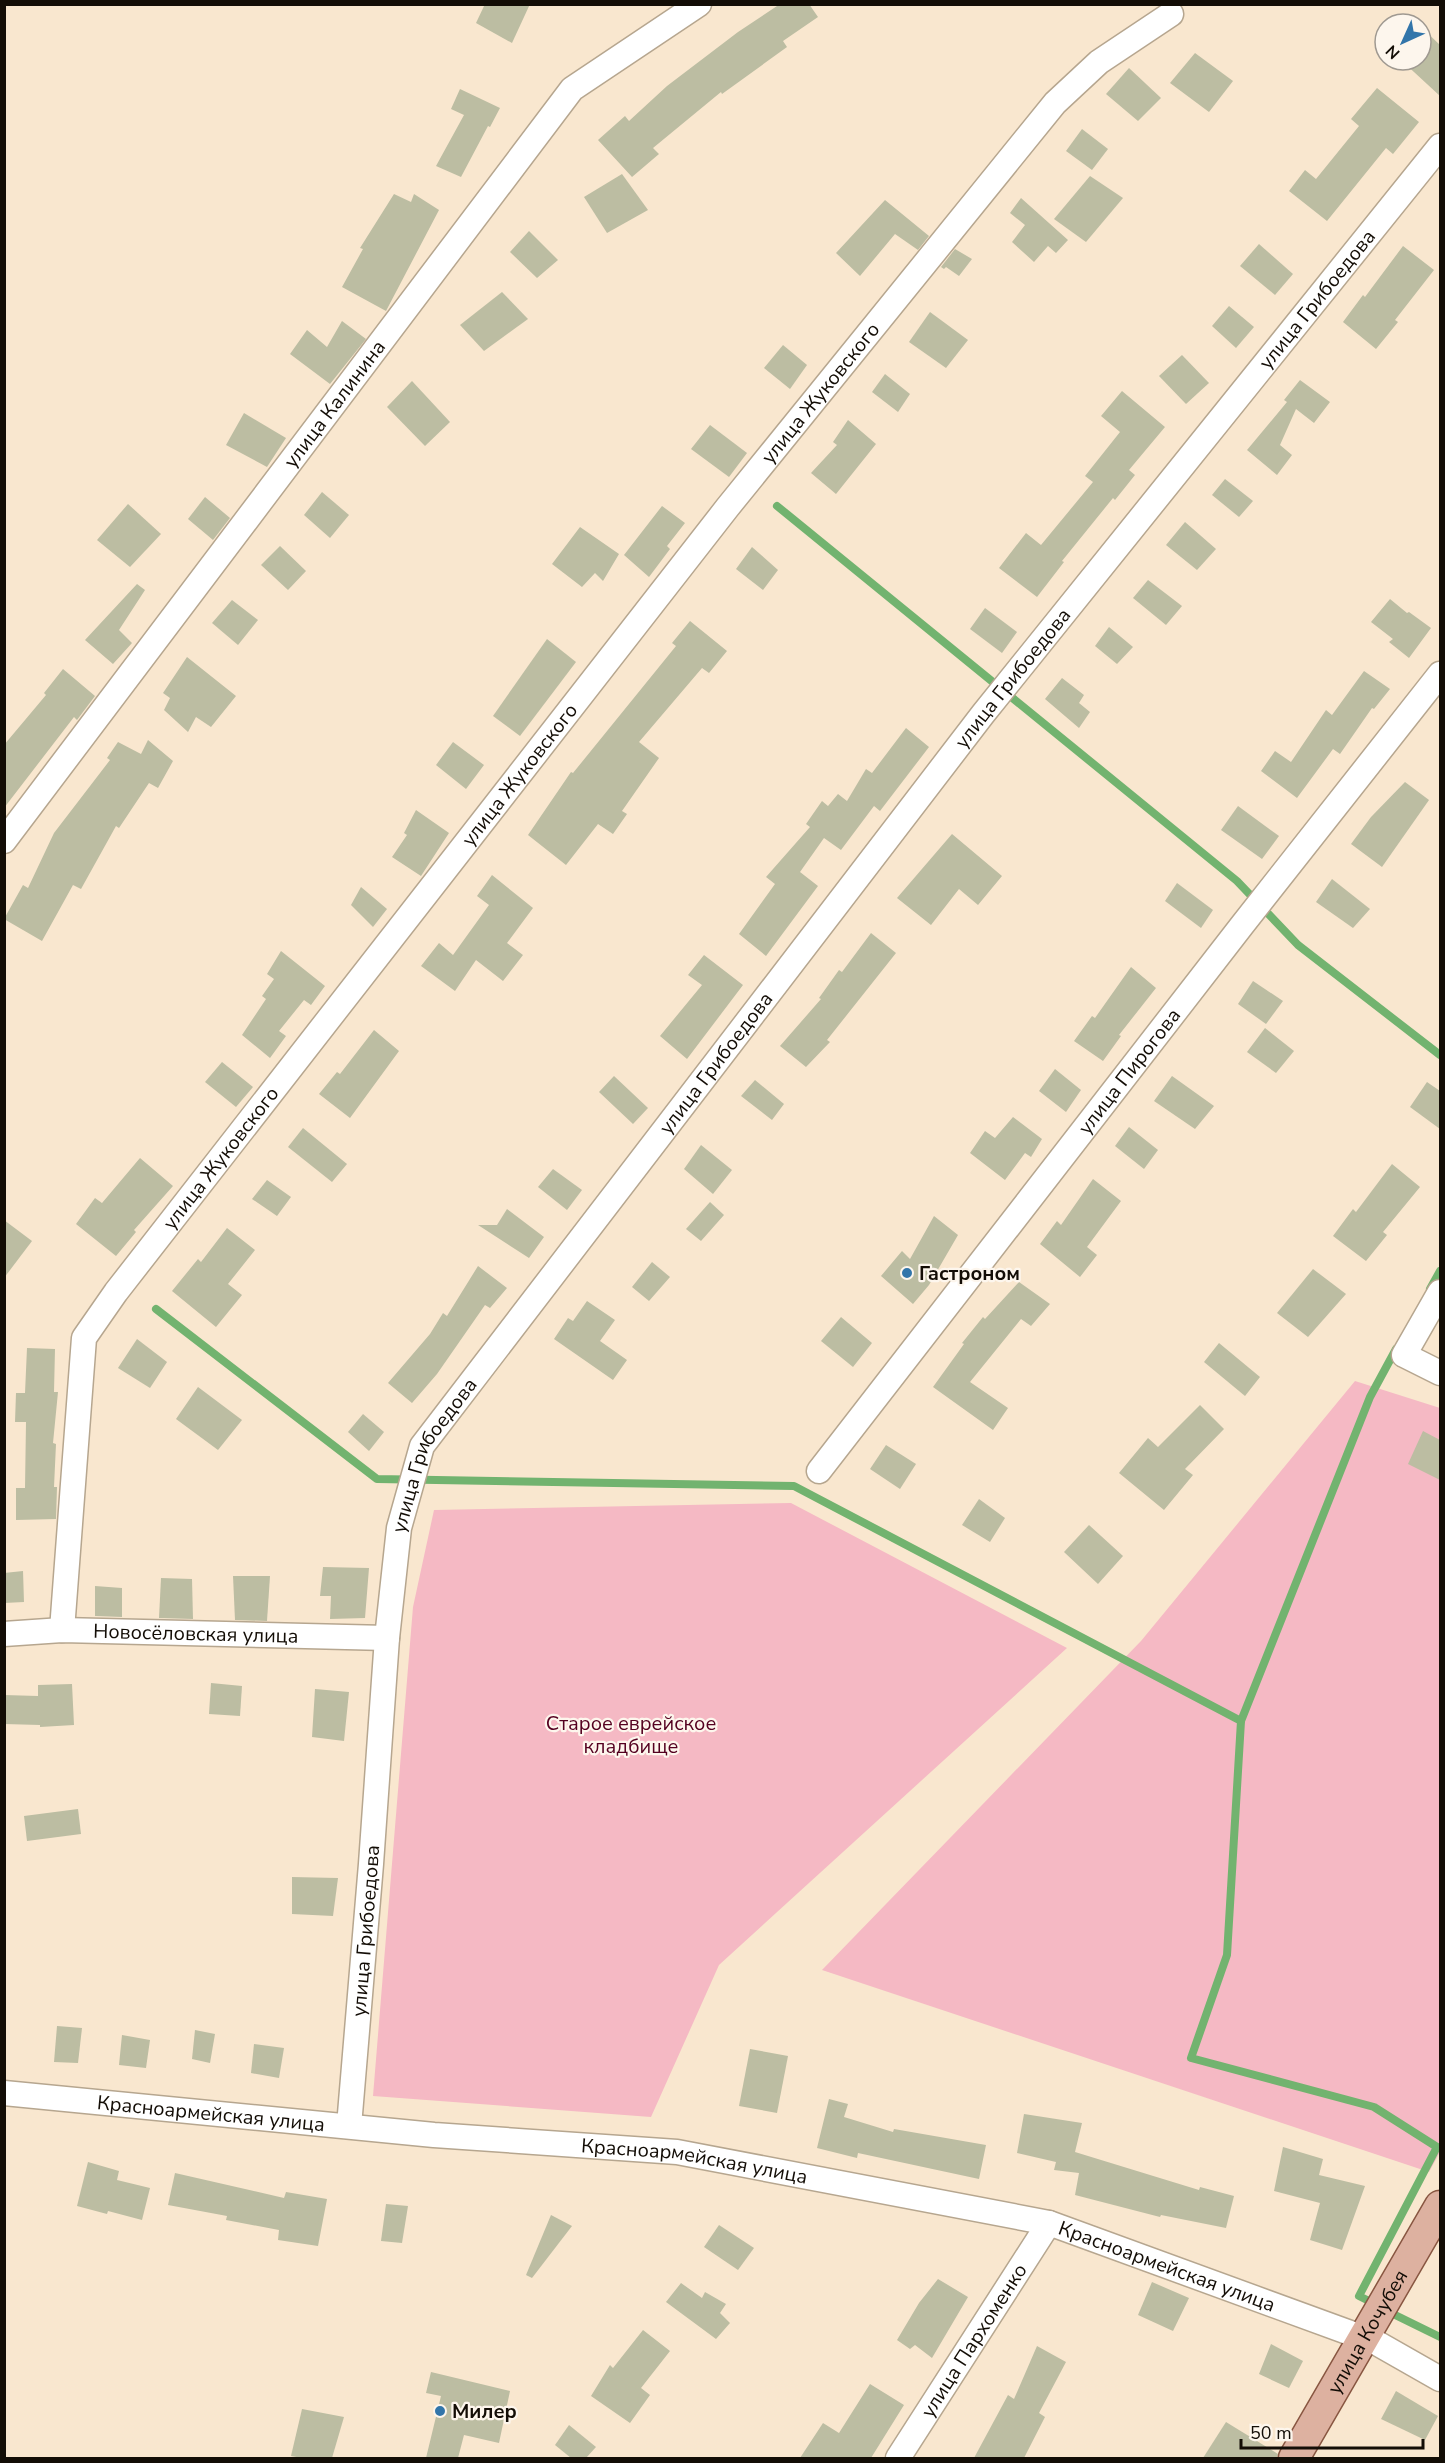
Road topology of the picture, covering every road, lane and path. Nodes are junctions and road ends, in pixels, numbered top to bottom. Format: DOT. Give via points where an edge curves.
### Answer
graph roads {
  1 [pos="699,4"];
  2 [pos="1170,14"];
  3 [pos="1440,146"];
  4 [pos="1440,674"];
  5 [pos="4,841"];
  6 [pos="1440,1292"];
  7 [pos="1440,1373"];
  8 [pos="819,1471"];
  9 [pos="62,1630"];
  10 [pos="4,1634"];
  11 [pos="387,1638"];
  12 [pos="4,2093"];
  13 [pos="349,2126"];
  14 [pos="1440,2206"];
  15 [pos="1049,2223"];
  16 [pos="1363,2338"];
  17 [pos="1440,2379"];
  18 [pos="898,2458"];
  19 [pos="1294,2458"];
  1 -- 5 [label="street, улица Калинина" via="572,89"];
  2 -- 9 [label="street, улица Жуковского" via="1099,62 1055,102 727,508 84,1338"];
  3 -- 11 [label="street, улица Грибоедова" via="983,714 422,1446 399,1528"];
  4 -- 8 [label="street, улица Пирогова"];
  6 -- 7 [label="street" via="1404,1355"];
  9 -- 10 [label="street, Новосёловская улица"];
  9 -- 11 [label="street, Новосёловская улица"];
  11 -- 13 [label="street, улица Грибоедова"];
  12 -- 13 [label="street, Красноармейская улица"];
  13 -- 15 [label="street, Красноармейская улица" via="677,2152"];
  14 -- 16 [label="main road, улица Кочубея"];
  15 -- 16 [label="street, Красноармейская улица"];
  15 -- 18 [label="street, улица Пархоменко"];
  16 -- 17 [label="street, Красноармейская улица"];
  16 -- 19 [label="main road, улица Кочубея"];
}
